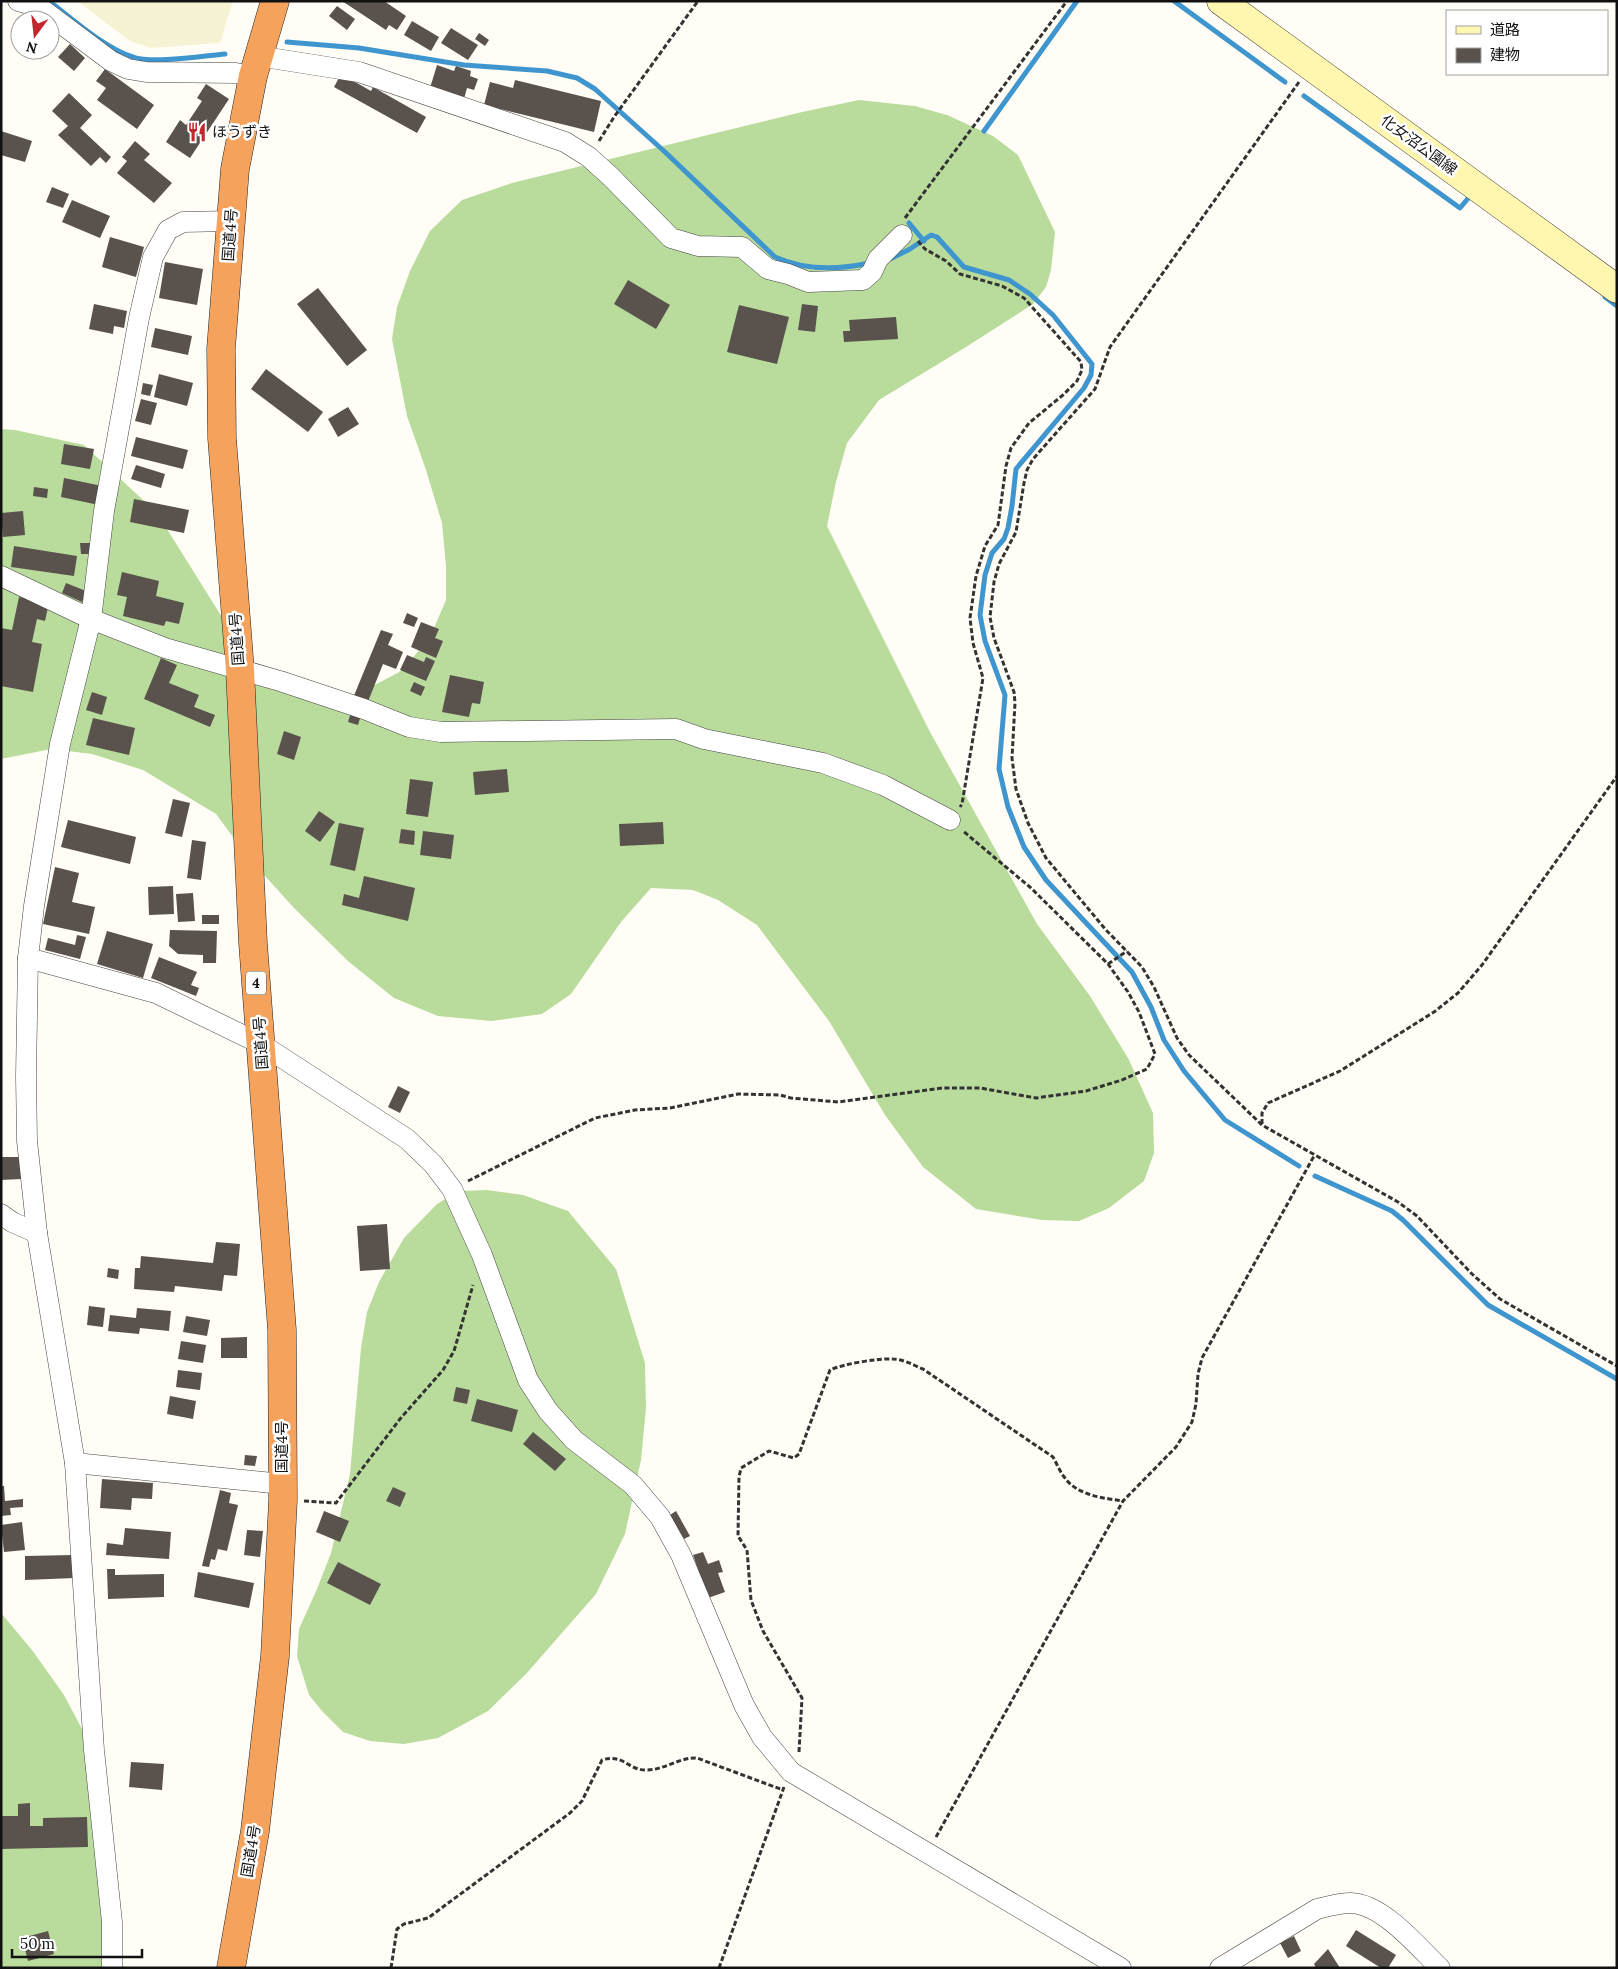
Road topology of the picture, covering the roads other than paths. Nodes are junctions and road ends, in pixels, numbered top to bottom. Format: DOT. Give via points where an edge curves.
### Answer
graph roads {
  1 [pos="18,1"];
  2 [pos="275,1"];
  3 [pos="1220,1"];
  4 [pos="256,66"];
  5 [pos="231,221"];
  6 [pos="910,238"];
  7 [pos="1617,289"];
  8 [pos="1,576"];
  9 [pos="91,619"];
  10 [pos="240,670"];
  11 [pos="950,820"];
  12 [pos="28,958"];
  13 [pos="261,1044"];
  14 [pos="1,1214"];
  15 [pos="37,1234"];
  16 [pos="75,1464"];
  17 [pos="282,1492"];
  18 [pos="112,1968"];
  19 [pos="231,1968"];
  20 [pos="1121,1968"];
  21 [pos="1220,1968"];
  22 [pos="1440,1968"];
  1 -- 4 [label="street" via="39,8 111,61 128,69 236,73"];
  2 -- 4 [label="highway, 国道4号 / 4"];
  3 -- 7 [label="main road, 化女沼公園線"];
  4 -- 5 [label="highway, 国道4号 / 4" via="235,169"];
  4 -- 6 [label="street" via="359,72 564,142 589,158 671,238 698,246 742,247 768,269 808,282 863,280"];
  5 -- 9 [label="street" via="183,222 168,230 153,257 104,511"];
  5 -- 10 [label="highway, 国道4号 / 4" via="221,349 222,428"];
  8 -- 9 [label="street"];
  9 -- 10 [label="street" via="165,648"];
  9 -- 12 [label="street" via="60,744"];
  10 -- 11 [label="street" via="364,709 409,727 441,732 676,729 704,739 824,763 883,785"];
  10 -- 13 [label="highway, 国道4号 / 4"];
  12 -- 13 [label="street" via="156,993"];
  12 -- 15 [label="street" via="27,1141"];
  13 -- 17 [label="highway, 国道4号 / 4" via="282,1330"];
  13 -- 20 [label="street" via="407,1139 433,1164 452,1189 482,1255 528,1380 548,1412 574,1440 633,1485 660,1517 681,1555 744,1705 762,1737 791,1772"];
  14 -- 15 [label="street"];
  15 -- 16 [label="street"];
  16 -- 17 [label="street"];
  16 -- 18 [label="street" via="94,1750 112,1922"];
  17 -- 19 [label="highway, 国道4号 / 4" via="275,1656 255,1831"];
  21 -- 22 [label="street" via="1317,1909 1353,1903 1372,1909 1393,1923"];
}
